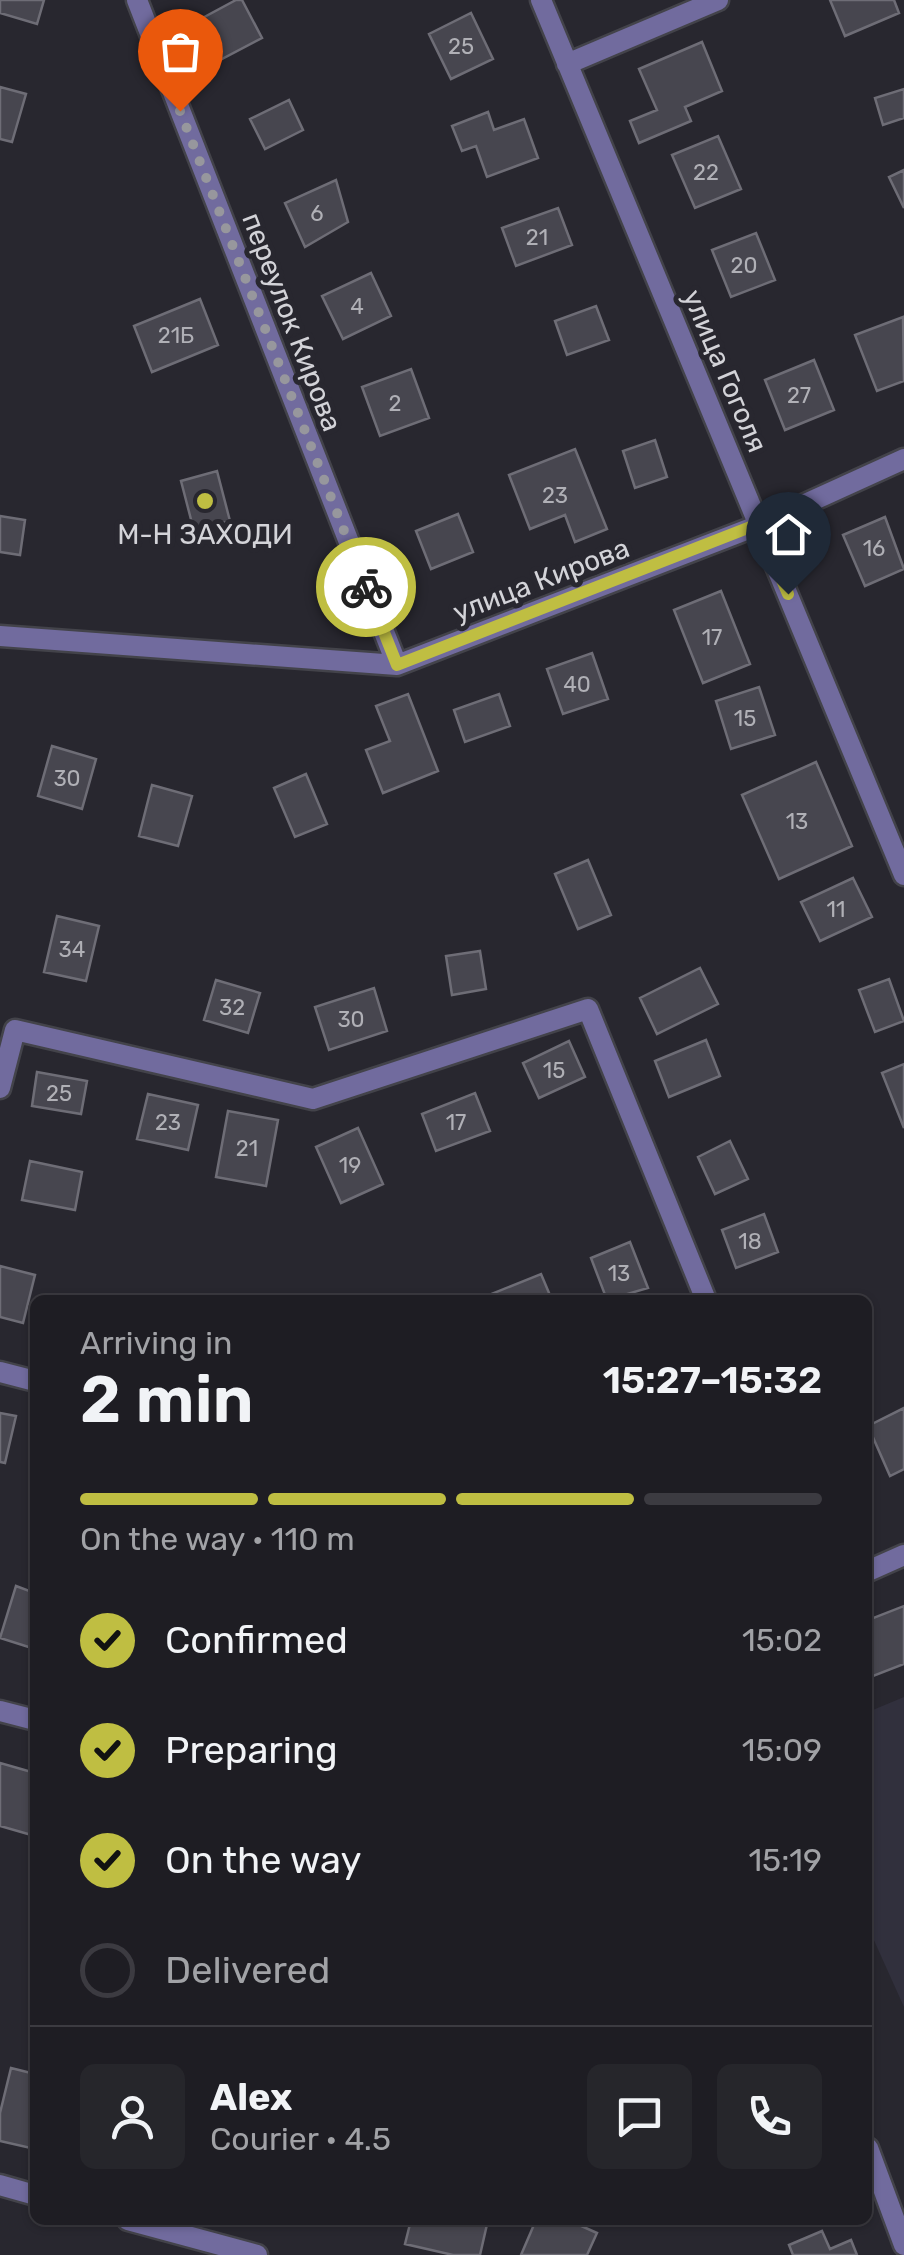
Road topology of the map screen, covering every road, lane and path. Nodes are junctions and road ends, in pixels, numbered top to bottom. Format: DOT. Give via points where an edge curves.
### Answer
graph roads {
  1 [pos="137,0"];
  2 [pos="541,0"];
  3 [pos="718,0"];
  4 [pos="567,64"];
  5 [pos="904,459"];
  6 [pos="758,524"];
  7 [pos="0,636"];
  8 [pos="397,665"];
  9 [pos="904,875"];
  10 [pos="0,1088"];
  11 [pos="704,1295"];
  12 [pos="0,1372"];
  13 [pos="30,1380"];
  14 [pos="904,1555"];
  15 [pos="872,1570"];
  16 [pos="0,1711"];
  17 [pos="30,1719"];
  18 [pos="872,2159"];
  19 [pos="0,2185"];
  20 [pos="30,2194"];
  21 [pos="146,2225"];
  22 [pos="904,2245"];
  23 [pos="257,2255"];
  1 -- 8 [label="street, переулок Кирова"];
  2 -- 4 [label="street, улица Гоголя"];
  3 -- 4 [label="street"];
  4 -- 6 [label="street, улица Гоголя"];
  5 -- 6 [label="street, улица Кирова"];
  6 -- 8 [label="street, улица Кирова"];
  6 -- 9 [label="street, улица Гоголя"];
  7 -- 8 [label="street, улица Кирова"];
  10 -- 11 [label="street" via="15,1030 312,1099 588,1009"];
  12 -- 13 [label="street"];
  14 -- 15 [label="street"];
  16 -- 17 [label="street"];
  18 -- 22 [label="street"];
  19 -- 20 [label="street"];
  21 -- 23 [label="street"];
}
